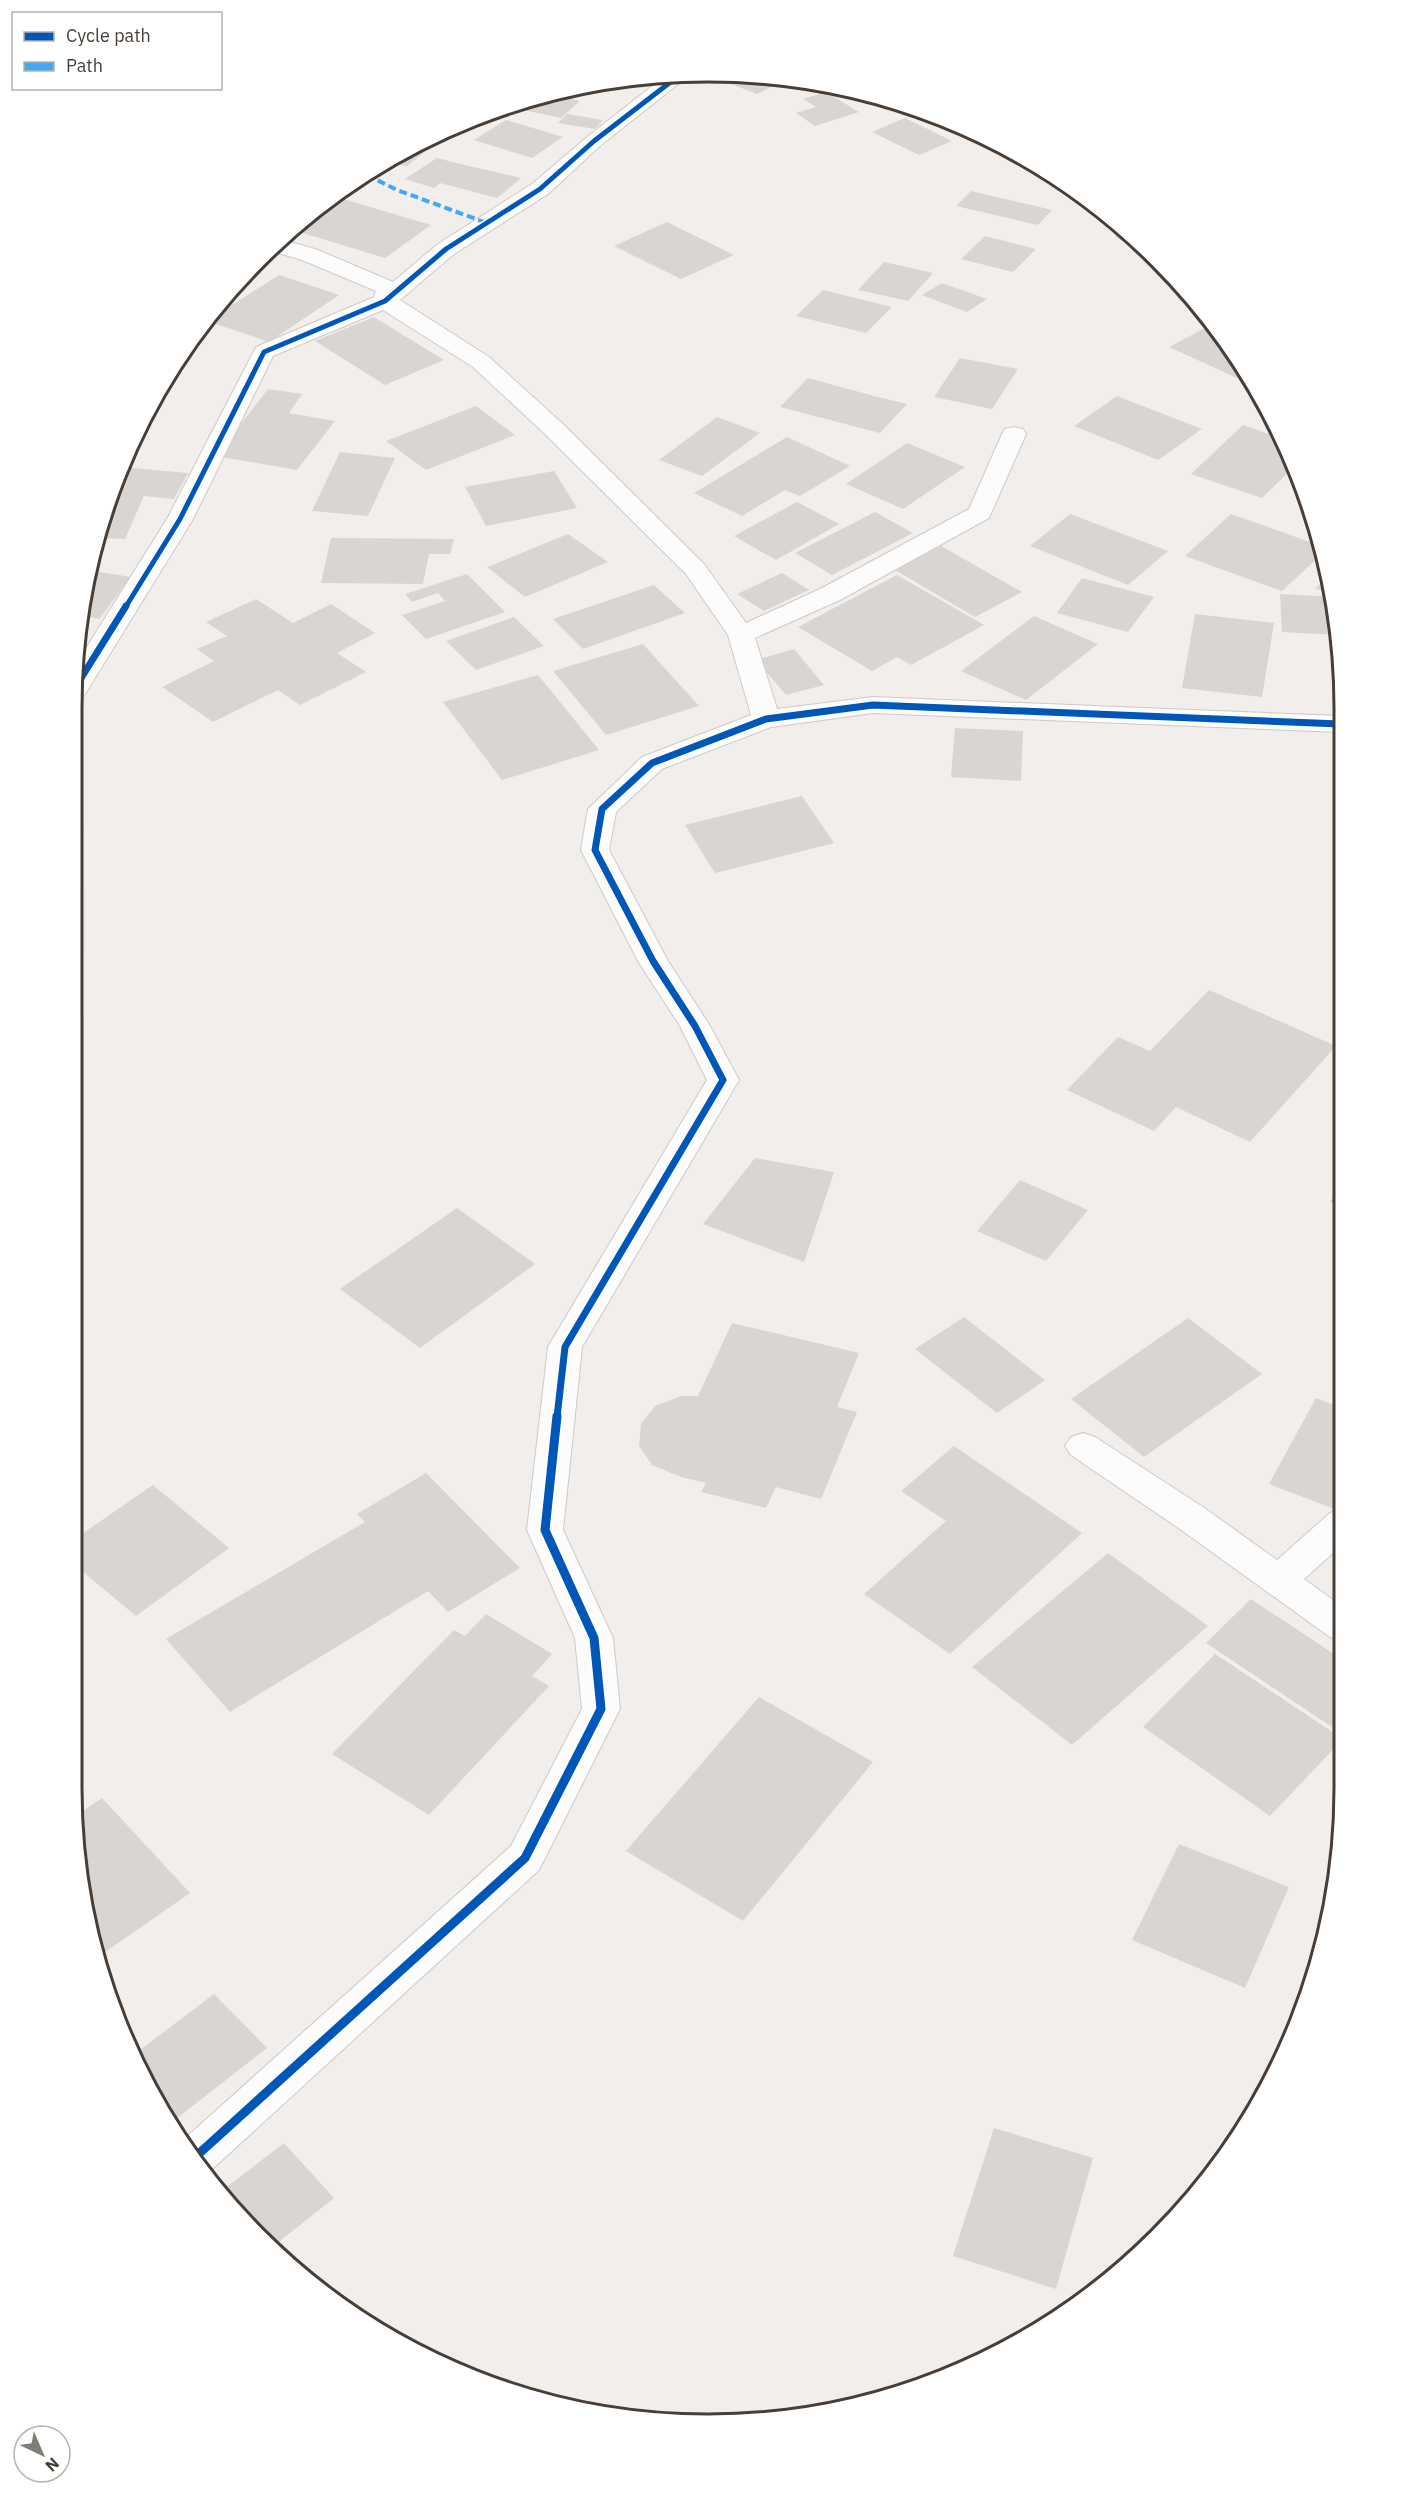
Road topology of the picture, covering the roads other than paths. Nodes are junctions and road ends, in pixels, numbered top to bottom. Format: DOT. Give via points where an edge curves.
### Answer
graph roads {
  1 [pos="668,84"];
  2 [pos="286,248"];
  3 [pos="385,301"];
  4 [pos="1014,434"];
  5 [pos="741,635"];
  6 [pos="84,675"];
  7 [pos="766,719"];
  8 [pos="1334,724"];
  9 [pos="1083,1446"];
  10 [pos="1334,1532"];
  11 [pos="1279,1580"];
  12 [pos="1334,1620"];
  13 [pos="200,2152"];
  1 -- 3 [label="street" via="540,189 446,249"];
  2 -- 3 [label="street" via="388,288"];
  3 -- 5 [label="street" via="481,362 555,430 695,569"];
  3 -- 6 [label="street" via="264,352 180,519"];
  4 -- 5 [label="street" via="980,513 831,594"];
  5 -- 7 [label="street"];
  7 -- 8 [label="street" via="873,705"];
  7 -- 13 [label="street" via="652,763 602,809 595,850 653,961 695,1026 723,1080 565,1347 545,1530 594,1638 601,1709 525,1858"];
  9 -- 11 [label="street"];
  10 -- 11 [label="street"];
  11 -- 12 [label="street"];
}
